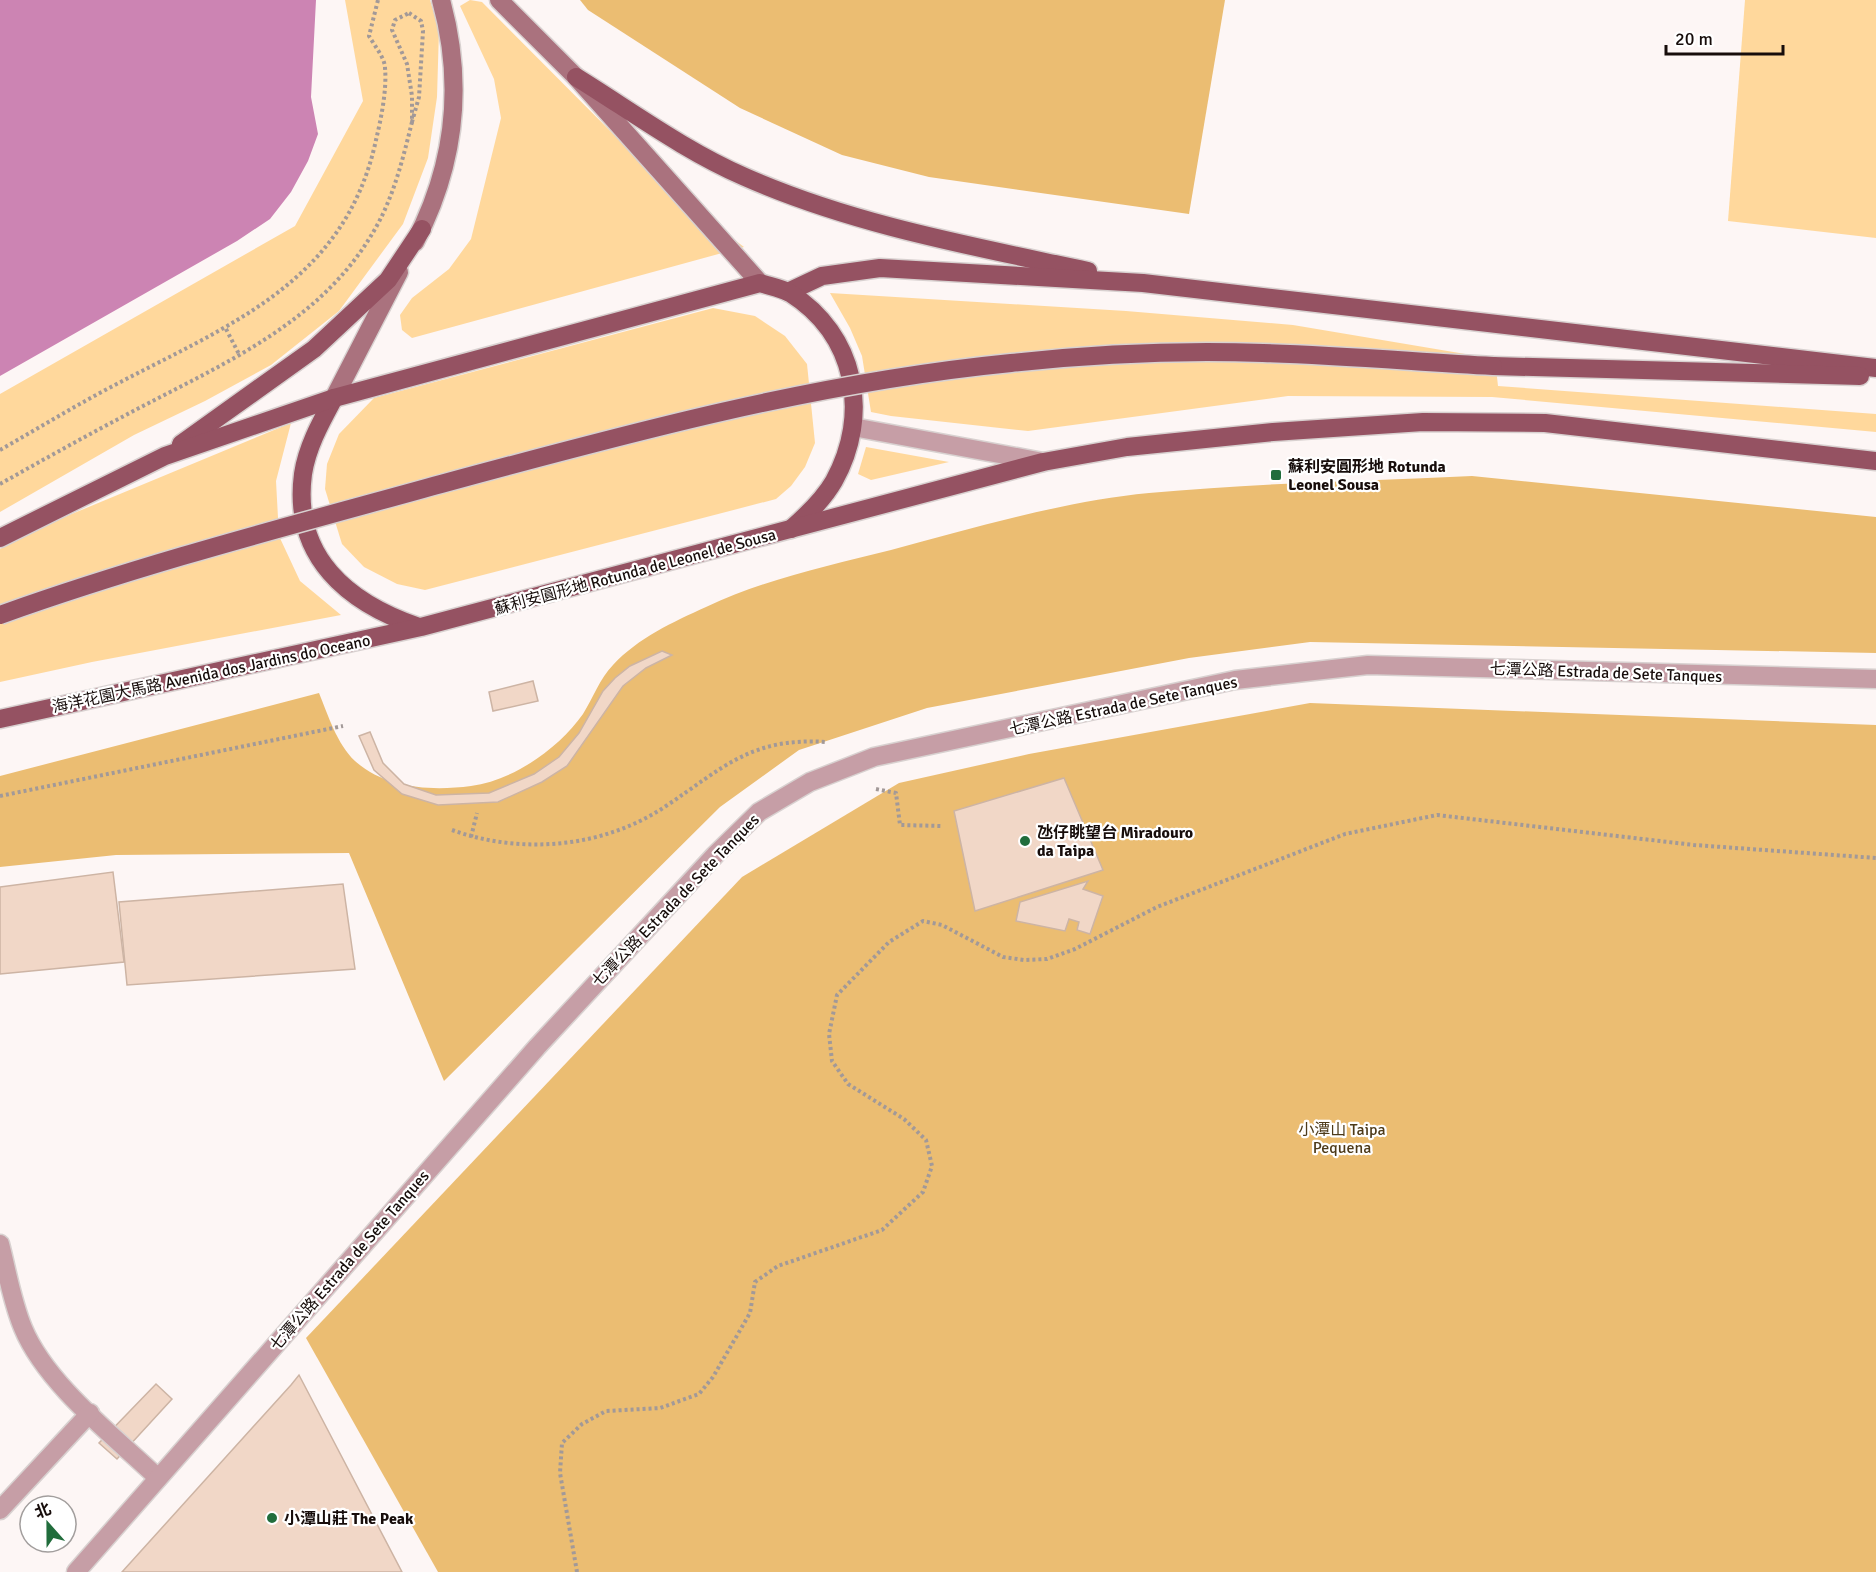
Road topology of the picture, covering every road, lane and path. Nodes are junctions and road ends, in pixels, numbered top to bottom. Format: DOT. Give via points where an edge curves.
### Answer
graph roads {
  1 [pos="378,0"];
  2 [pos="441,0"];
  3 [pos="499,0"];
  4 [pos="576,77"];
  5 [pos="412,122"];
  6 [pos="422,229"];
  7 [pos="760,283"];
  8 [pos="1143,283"];
  9 [pos="788,292"];
  10 [pos="226,329"];
  11 [pos="240,356"];
  12 [pos="1876,368"];
  13 [pos="1876,377"];
  14 [pos="334,398"];
  15 [pos="853,427"];
  16 [pos="0,450"];
  17 [pos="165,456"];
  18 [pos="1876,461"];
  19 [pos="1043,462"];
  20 [pos="0,484"];
  21 [pos="787,532"];
  22 [pos="0,538"];
  23 [pos="0,615"];
  24 [pos="421,627"];
  25 [pos="1876,679"];
  26 [pos="0,718"];
  27 [pos="343,726"];
  28 [pos="833,743"];
  29 [pos="845,768"];
  30 [pos="0,796"];
  31 [pos="477,813"];
  32 [pos="942,826"];
  33 [pos="452,830"];
  34 [pos="471,837"];
  35 [pos="1876,858"];
  36 [pos="0,1244"];
  37 [pos="90,1413"];
  38 [pos="158,1478"];
  39 [pos="0,1510"];
  40 [pos="76,1572"];
  41 [pos="577,1572"];
  1 -- 10 [label="path" via="369,36 386,67 380,125 370,169 348,213 320,254 288,287"];
  2 -- 6 [label="main road" via="450,33 456,92 448,149"];
  3 -- 4 [label="main road"];
  4 -- 7 [label="main road"];
  4 -- 8 [label="main road" via="686,146 744,176 815,204 900,230"];
  5 -- 5 [label="path" via="407,64 392,30 396,20 409,13 421,21 423,31 419,97"];
  5 -- 11 [label="path" via="398,179 375,229 347,270 305,313"];
  6 -- 14 [label="main road"];
  6 -- 17 [label="main road" via="388,280 314,350"];
  7 -- 9 [label="main road, 蘇利安圓形地 Rotunda de Leonel de Sousa"];
  7 -- 14 [label="main road"];
  8 -- 9 [label="main road" via="880,268 822,276"];
  8 -- 12 [label="main road"];
  9 -- 15 [label="main road, 蘇利安圓形地 Rotunda de Leonel de Sousa" via="816,313 840,346 855,390"];
  10 -- 11 [label="path"];
  10 -- 16 [label="path"];
  11 -- 20 [label="path"];
  13 -- 23 [label="main road, bridge" via="1493,366 1263,353 1170,353 1011,363 823,389 729,410 203,549"];
  14 -- 17 [label="main road"];
  14 -- 24 [label="main road" via="313,438 303,473 302,503 309,538 320,562 356,597 380,613"];
  15 -- 19 [label="street"];
  15 -- 21 [label="main road, 蘇利安圓形地 Rotunda de Leonel de Sousa" via="833,483 813,509"];
  17 -- 22 [label="main road"];
  18 -- 19 [label="main road" via="1545,423 1423,422 1149,445"];
  19 -- 21 [label="main road"];
  21 -- 24 [label="main road, 蘇利安圓形地 Rotunda de Leonel de Sousa"];
  24 -- 26 [label="main road, 海洋花園大馬路 Avenida dos Jardins do Oceano"];
  25 -- 29 [label="street, 七潭公路 Estrada de Sete Tanques" via="1368,665 1234,680 874,757"];
  27 -- 30 [label="path"];
  28 -- 34 [label="path" via="782,744 751,752 722,765 665,807 629,826 591,838 541,845"];
  29 -- 32 [label="path" via="857,785 896,793 900,825"];
  29 -- 38 [label="street, 七潭公路 Estrada de Sete Tanques" via="810,782 759,812 715,855 537,1047"];
  31 -- 34 [label="path"];
  33 -- 34 [label="path"];
  35 -- 41 [label="path" via="1694,845 1437,814 1345,834 1157,907 1075,949 1047,958 1003,957 942,925 923,921 898,935 837,995 829,1034 832,1061 848,1084 904,1119 926,1140 932,1166 923,1192 882,1230 778,1266 754,1282 750,1313 699,1394 660,1408 606,1411 582,1424 562,1443 560,1473"];
  36 -- 37 [label="street" via="30,1344 58,1382"];
  37 -- 38 [label="street"];
  37 -- 39 [label="street"];
  38 -- 40 [label="street, 七潭公路 Estrada de Sete Tanques"];
}
